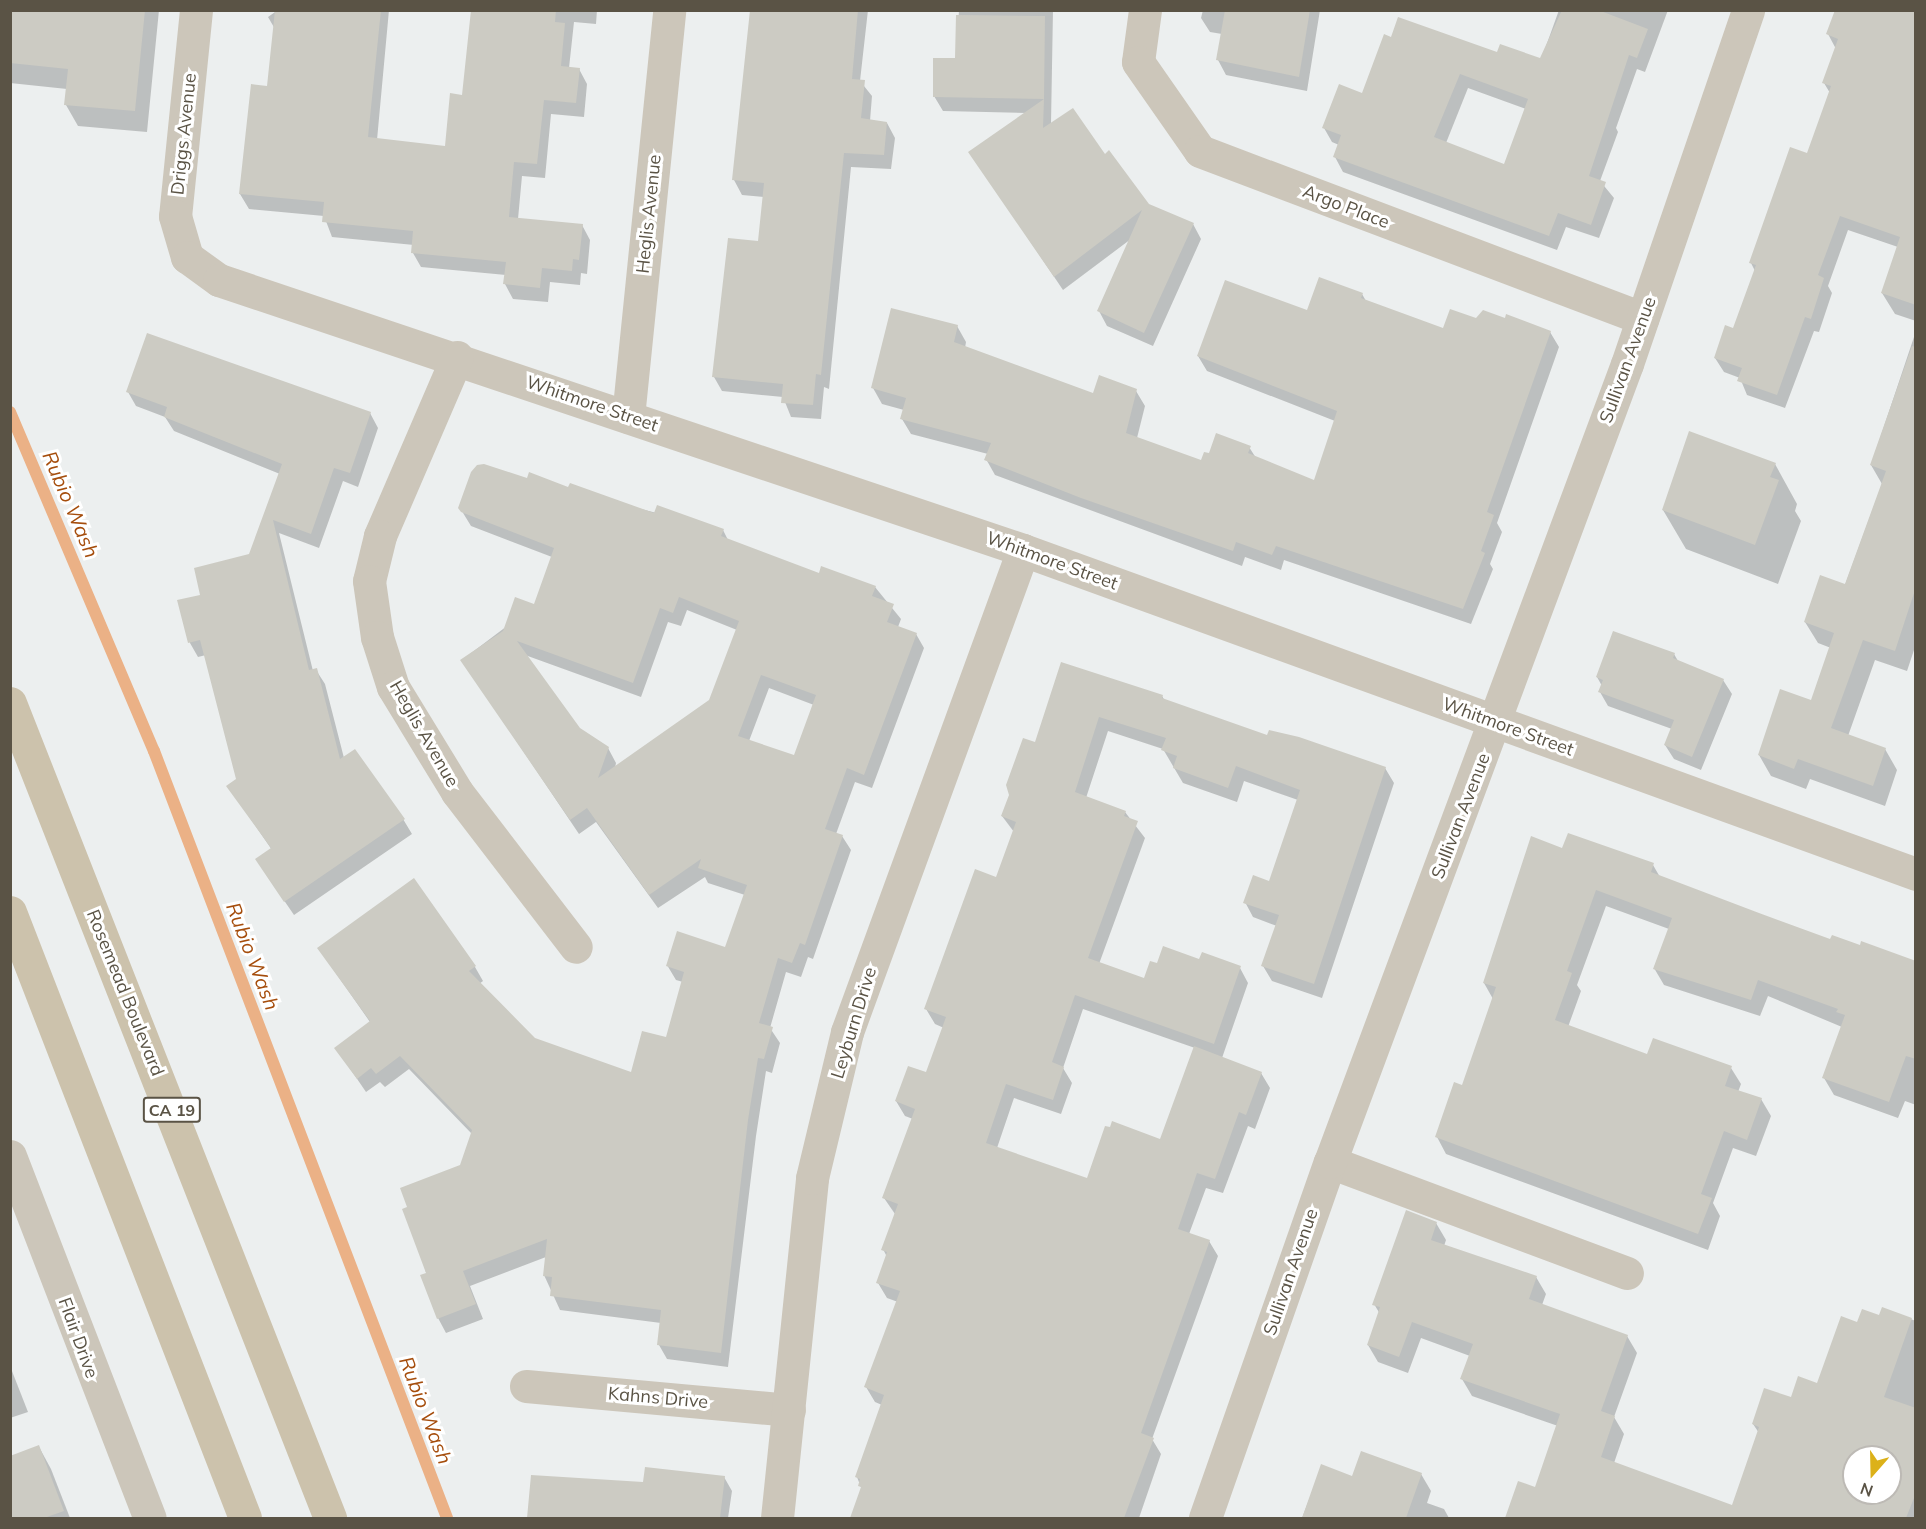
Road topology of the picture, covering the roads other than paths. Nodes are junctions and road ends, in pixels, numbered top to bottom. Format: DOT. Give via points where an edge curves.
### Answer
graph roads {
  1 [pos="196,10"];
  2 [pos="669,10"];
  3 [pos="1145,10"];
  4 [pos="1748,10"];
  5 [pos="187,257"];
  6 [pos="1643,318"];
  7 [pos="458,357"];
  8 [pos="628,417"];
  9 [pos="1023,550"];
  10 [pos="10,703"];
  11 [pos="1496,724"];
  12 [pos="1916,874"];
  13 [pos="10,912"];
  14 [pos="576,947"];
  15 [pos="10,1156"];
  16 [pos="1330,1162"];
  17 [pos="1627,1273"];
  18 [pos="526,1386"];
  19 [pos="789,1410"];
  20 [pos="150,1518"];
  21 [pos="245,1518"];
  22 [pos="330,1518"];
  23 [pos="777,1518"];
  24 [pos="1205,1518"];
  1 -- 5 [label="street, Driggs Avenue" via="175,216"];
  2 -- 8 [label="street, Heglis Avenue"];
  3 -- 6 [label="street, Argo Place" via="1138,62 1200,151"];
  4 -- 6 [label="street, Sullivan Avenue"];
  5 -- 7 [label="street, Whitmore Street" via="219,280"];
  6 -- 11 [label="street, Sullivan Avenue"];
  7 -- 8 [label="street, Whitmore Street"];
  7 -- 14 [label="street, Heglis Avenue" via="380,536 369,581 377,637 393,687 458,792"];
  8 -- 9 [label="street, Whitmore Street"];
  9 -- 11 [label="street, Whitmore Street"];
  9 -- 19 [label="street, Leyburn Drive" via="847,1032 812,1178"];
  10 -- 22 [label="main road, Rosemead Boulevard / CA 19"];
  11 -- 12 [label="street, Whitmore Street"];
  11 -- 16 [label="street, Sullivan Avenue"];
  13 -- 21 [label="main road"];
  15 -- 20 [label="street, Flair Drive"];
  16 -- 17 [label="street"];
  16 -- 24 [label="street, Sullivan Avenue"];
  18 -- 19 [label="street, Kahns Drive"];
  19 -- 23 [label="street, Leyburn Drive"];
}
